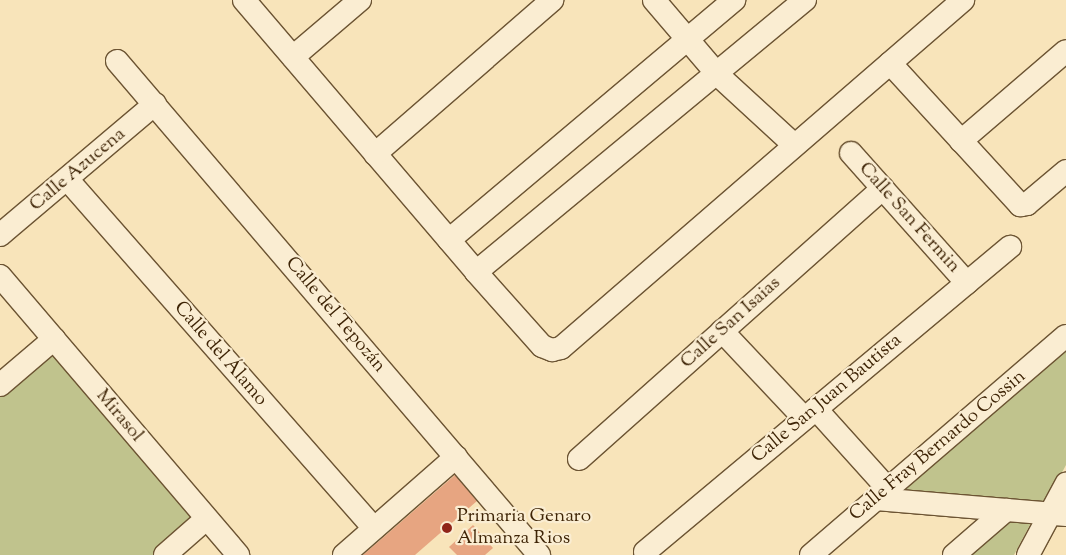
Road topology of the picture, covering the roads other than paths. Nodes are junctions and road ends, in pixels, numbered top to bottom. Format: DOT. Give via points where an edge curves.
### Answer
graph roads {
  1 [pos="360,0"];
  2 [pos="552,0"];
  3 [pos="654,0"];
  4 [pos="734,0"];
  5 [pos="805,0"];
  6 [pos="963,0"];
  7 [pos="250,2"];
  8 [pos="688,39"];
  9 [pos="1066,51"];
  10 [pos="293,57"];
  11 [pos="117,61"];
  12 [pos="890,63"];
  13 [pos="718,75"];
  14 [pos="156,104"];
  15 [pos="961,141"];
  16 [pos="794,145"];
  17 [pos="851,153"];
  18 [pos="375,154"];
  19 [pos="1066,171"];
  20 [pos="67,179"];
  21 [pos="883,188"];
  22 [pos="0,236"];
  23 [pos="449,240"];
  24 [pos="1010,247"];
  25 [pos="476,272"];
  26 [pos="0,276"];
  27 [pos="967,282"];
  28 [pos="722,331"];
  29 [pos="1066,336"];
  30 [pos="54,339"];
  31 [pos="0,385"];
  32 [pos="810,413"];
  33 [pos="456,458"];
  34 [pos="580,460"];
  35 [pos="1066,484"];
  36 [pos="882,494"];
  37 [pos="1006,510"];
  38 [pos="1058,514"];
  39 [pos="206,519"];
  40 [pos="374,528"];
  41 [pos="645,552"];
  42 [pos="165,555"];
  43 [pos="238,555"];
  44 [pos="344,555"];
  45 [pos="539,555"];
  46 [pos="811,555"];
  47 [pos="954,555"];
  48 [pos="1028,555"];
  1 -- 10 [label="street"];
  2 -- 18 [label="street"];
  3 -- 8 [label="street"];
  4 -- 8 [label="street"];
  5 -- 13 [label="street"];
  6 -- 12 [label="street"];
  7 -- 10 [label="street"];
  8 -- 13 [label="street"];
  8 -- 23 [label="street"];
  9 -- 15 [label="street"];
  10 -- 18 [label="street"];
  11 -- 14 [label="street, Calle del Tepozán"];
  12 -- 15 [label="street"];
  12 -- 16 [label="street"];
  13 -- 16 [label="street"];
  13 -- 25 [label="street"];
  14 -- 20 [label="street, Calle Azucena"];
  14 -- 33 [label="street, Calle del Tepozán"];
  15 -- 19 [label="street" via="1020,206 1027,204"];
  16 -- 25 [label="street" via="561,348 542,346"];
  17 -- 21 [label="street, Calle San Fermin"];
  18 -- 23 [label="street"];
  20 -- 22 [label="street, Calle Azucena"];
  20 -- 40 [label="street, Calle del Álamo"];
  21 -- 27 [label="street, Calle San Fermin"];
  21 -- 28 [label="street, Calle San Isaias"];
  23 -- 25 [label="street"];
  24 -- 27 [label="street, Calle San Juan Bautista"];
  26 -- 30 [label="street, Mirasol"];
  27 -- 32 [label="street, Calle San Juan Bautista"];
  28 -- 32 [label="street"];
  28 -- 34 [label="street, Calle San Isaias"];
  29 -- 36 [label="street, Calle Fray Bernardo Cossin"];
  30 -- 31 [label="street"];
  30 -- 39 [label="street, Mirasol"];
  32 -- 36 [label="street"];
  32 -- 41 [label="street, Calle San Juan Bautista"];
  33 -- 40 [label="street"];
  33 -- 45 [label="street, Calle del Tepozán"];
  35 -- 38 [label="street"];
  36 -- 37 [label="street"];
  36 -- 46 [label="street, Calle Fray Bernardo Cossin"];
  37 -- 38 [label="street"];
  37 -- 47 [label="street"];
  38 -- 48 [label="street"];
  39 -- 42 [label="street"];
  39 -- 43 [label="street, Mirasol"];
  40 -- 44 [label="street"];
}
